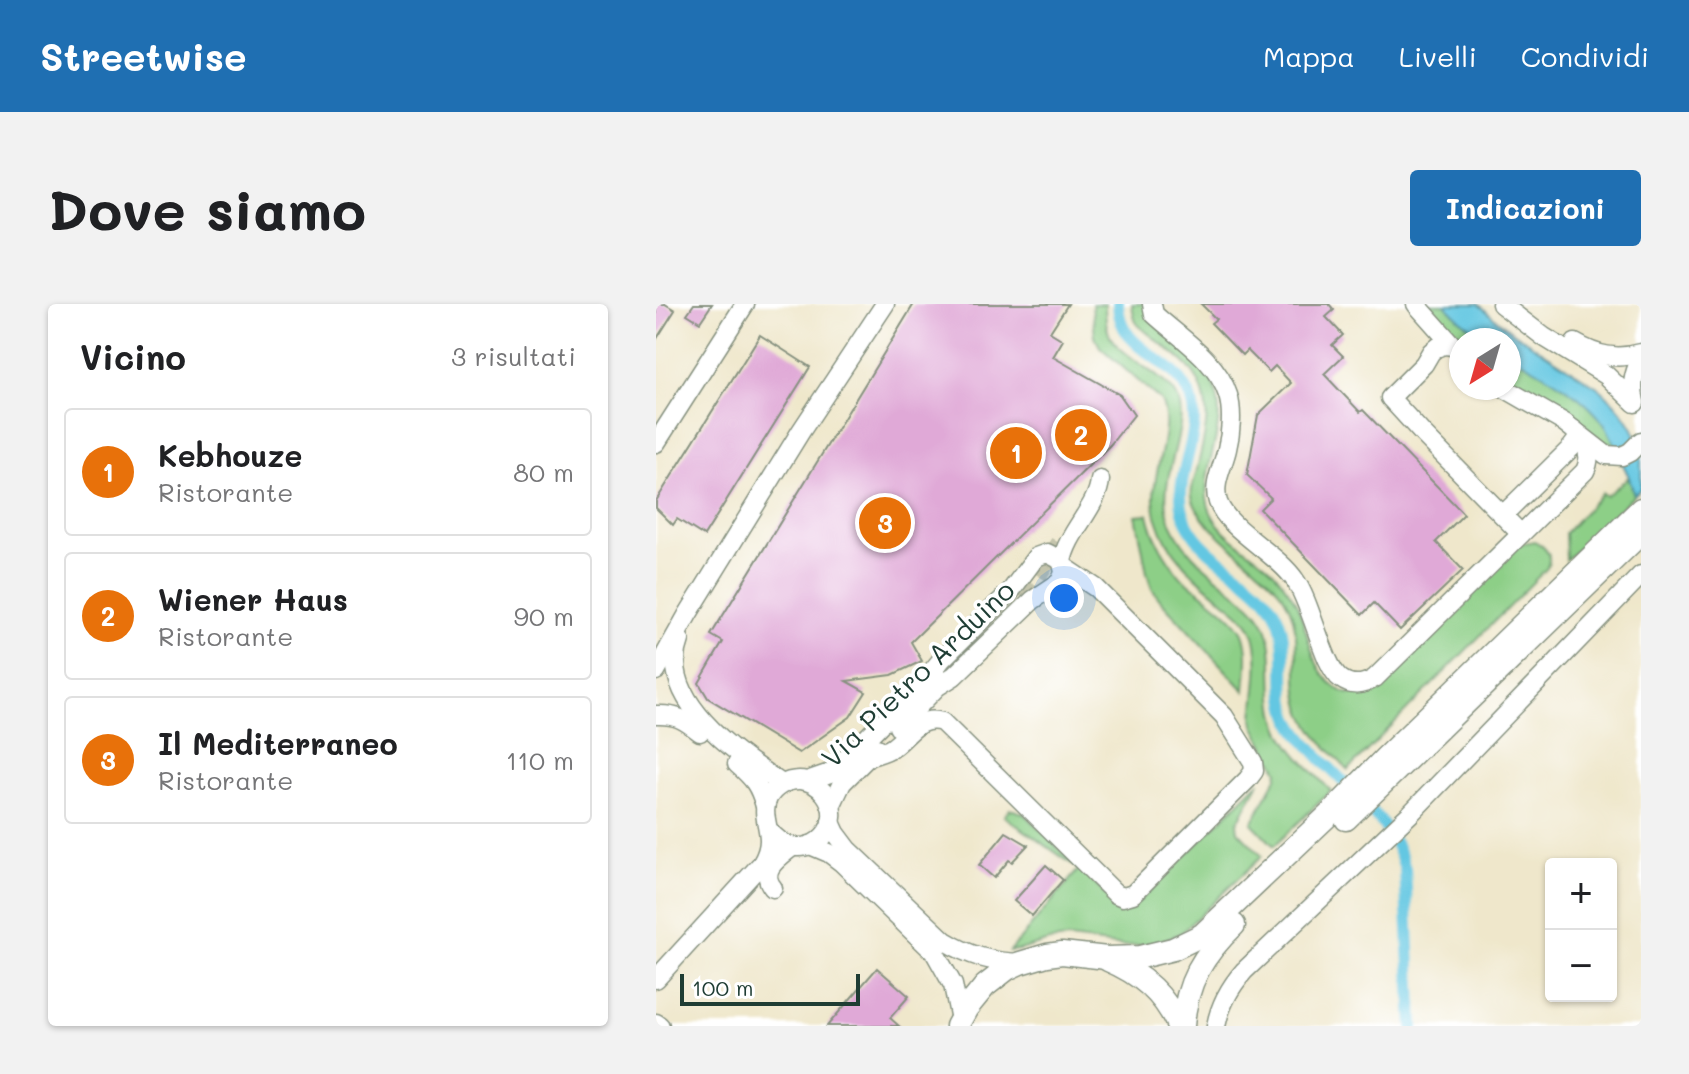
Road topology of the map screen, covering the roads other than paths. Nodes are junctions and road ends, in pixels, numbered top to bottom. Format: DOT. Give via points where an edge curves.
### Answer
graph roads {
  1 [pos="745,304"];
  2 [pos="885,304"];
  3 [pos="1152,304"];
  4 [pos="1416,304"];
  5 [pos="1501,304"];
  6 [pos="1517,304"];
  7 [pos="1449,340"];
  8 [pos="1449,348"];
  9 [pos="852,351"];
  10 [pos="1431,352"];
  11 [pos="1641,356"];
  12 [pos="854,375"];
  13 [pos="1391,384"];
  14 [pos="1521,398"];
  15 [pos="1638,407"];
  16 [pos="1577,433"];
  17 [pos="1641,441"];
  18 [pos="656,443"];
  19 [pos="1508,510"];
  20 [pos="1640,518"];
  21 [pos="1521,534"];
  22 [pos="1062,563"];
  23 [pos="1030,567"];
  24 [pos="1641,575"];
  25 [pos="688,614"];
  26 [pos="666,653"];
  27 [pos="656,671"];
  28 [pos="940,679"];
  29 [pos="656,715"];
  30 [pos="687,722"];
  31 [pos="868,757"];
  32 [pos="807,781"];
  33 [pos="782,784"];
  34 [pos="765,806"];
  35 [pos="831,814"];
  36 [pos="1340,814"];
  37 [pos="768,829"];
  38 [pos="801,846"];
  39 [pos="773,888"];
  40 [pos="1091,955"];
  41 [pos="677,958"];
  42 [pos="1020,963"];
  43 [pos="656,979"];
  44 [pos="677,981"];
  45 [pos="959,1023"];
  46 [pos="1181,1026"];
  47 [pos="1216,1026"];
  1 -- 18 [label="street"];
  2 -- 9 [label="street"];
  3 -- 21 [label="street" via="1154,314 1204,358 1228,395 1231,420 1217,479 1224,514 1294,578 1306,596 1329,665 1341,679 1356,685 1375,678"];
  4 -- 7 [label="street"];
  5 -- 15 [label="street" via="1606,375"];
  6 -- 11 [label="street" via="1584,348 1607,356"];
  8 -- 10 [label="street" via="1440,345"];
  9 -- 12 [label="street"];
  9 -- 25 [label="street"];
  10 -- 13 [label="street" via="1412,362"];
  10 -- 21 [label="street" via="1390,398"];
  11 -- 15 [label="street" via="1632,391"];
  14 -- 16 [label="street"];
  16 -- 17 [label="street" via="1612,457 1630,452"];
  16 -- 19 [label="street" via="1571,448"];
  16 -- 21 [label="street" via="1588,452 1585,471"];
  20 -- 36 [label="main road" via="1406,737 1374,781"];
  22 -- 22 [label="street" via="1094,481 1095,474 1098,477 1071,551"];
  22 -- 23 [label="street" via="1042,554"];
  22 -- 23 [label="street" via="1040,586"];
  22 -- 28 [label="street, Via Pietro Arduino" via="1038,596 1020,600 946,665"];
  22 -- 31 [label="street" via="1096,588 1224,716 1253,762 1248,779 1131,896 1123,897 942,722 919,723 891,749"];
  23 -- 28 [label="street, Via Pietro Arduino" via="942,659"];
  24 -- 47 [label="street" via="1408,815 1235,981"];
  25 -- 26 [label="street"];
  25 -- 33 [label="street" via="674,659 680,692 706,725"];
  26 -- 27 [label="street"];
  26 -- 30 [label="street" via="672,691"];
  28 -- 31 [label="street, Via Pietro Arduino"];
  28 -- 32 [label="street, Via Pietro Arduino" via="837,768"];
  29 -- 30 [label="street"];
  30 -- 34 [label="street" via="752,777"];
  31 -- 35 [label="street, Via Pietro Arduino" via="842,783"];
  32 -- 33 [label="street"];
  32 -- 35 [label="street" via="822,791"];
  33 -- 34 [label="street"];
  34 -- 37 [label="street"];
  35 -- 38 [label="street" via="819,840"];
  35 -- 42 [label="street" via="848,849 945,941 983,959"];
  36 -- 40 [label="main road" via="1188,943 1157,954"];
  36 -- 46 [label="main road" via="1202,961"];
  37 -- 38 [label="street" via="774,837"];
  37 -- 41 [label="street" via="770,842 762,863"];
  38 -- 39 [label="street" via="771,867 768,882"];
  38 -- 45 [label="street" via="841,862 935,953 953,985"];
  40 -- 42 [label="main road" via="1062,953"];
  40 -- 46 [label="main road" via="1141,978"];
  41 -- 43 [label="street"];
  41 -- 44 [label="street"];
  42 -- 45 [label="main road" via="985,986"];
}
